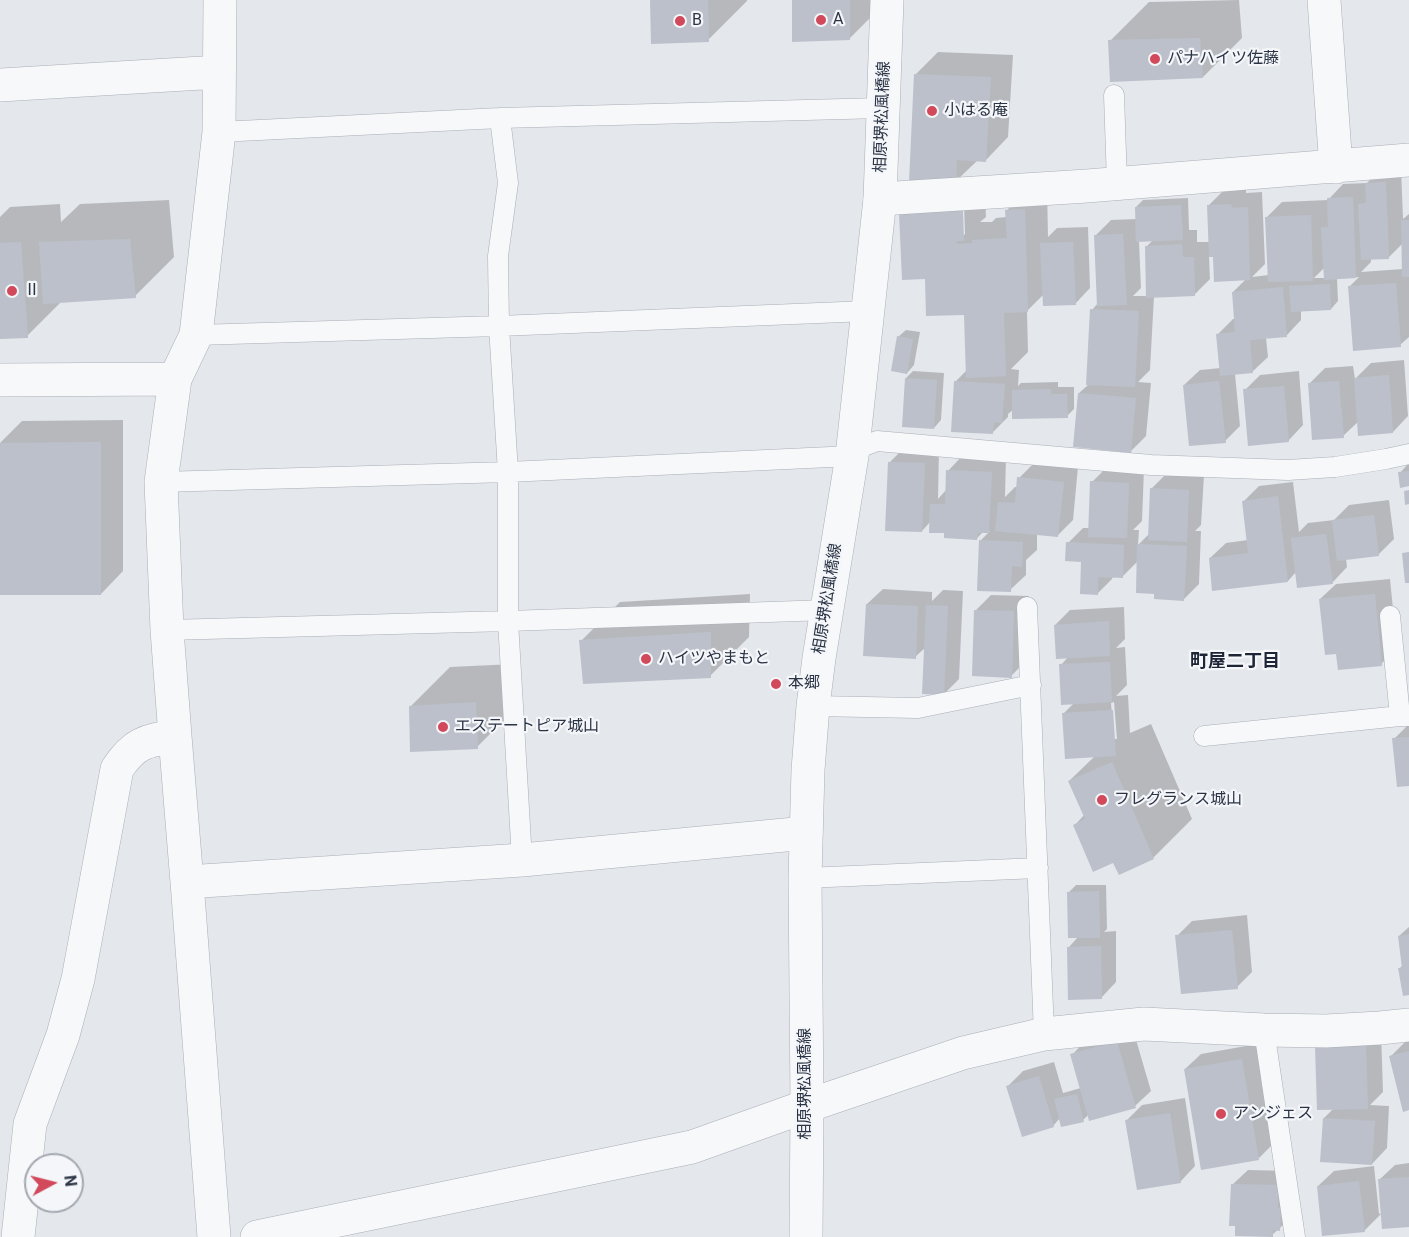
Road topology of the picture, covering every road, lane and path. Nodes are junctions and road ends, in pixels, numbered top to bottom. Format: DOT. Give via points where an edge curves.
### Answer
graph roads {
  1 [pos="220,0"];
  2 [pos="886,0"];
  3 [pos="1324,0"];
  4 [pos="219,72"];
  5 [pos="0,85"];
  6 [pos="1114,95"];
  7 [pos="882,108"];
  8 [pos="500,118"];
  9 [pos="219,132"];
  10 [pos="1409,160"];
  11 [pos="1336,167"];
  12 [pos="1117,183"];
  13 [pos="880,199"];
  14 [pos="868,311"];
  15 [pos="499,326"];
  16 [pos="196,336"];
  17 [pos="175,379"];
  18 [pos="0,380"];
  19 [pos="1409,454"];
  20 [pos="852,456"];
  21 [pos="508,472"];
  22 [pos="161,482"];
  23 [pos="1028,607"];
  24 [pos="827,610"];
  25 [pos="1390,616"];
  26 [pos="508,621"];
  27 [pos="167,630"];
  28 [pos="1031,685"];
  29 [pos="813,706"];
  30 [pos="1404,716"];
  31 [pos="175,736"];
  32 [pos="1204,736"];
  33 [pos="806,833"];
  34 [pos="522,860"];
  35 [pos="1038,868"];
  36 [pos="805,878"];
  37 [pos="187,882"];
  38 [pos="1409,1025"];
  39 [pos="1264,1030"];
  40 [pos="1044,1034"];
  41 [pos="807,1106"];
  42 [pos="18,1237"];
  43 [pos="214,1237"];
  44 [pos="256,1237"];
  45 [pos="806,1237"];
  46 [pos="1295,1237"];
  1 -- 4 [label="street"];
  2 -- 7 [label="street, 相原堺松風橋線"];
  3 -- 11 [label="street"];
  4 -- 5 [label="street"];
  4 -- 9 [label="street"];
  6 -- 12 [label="lane"];
  7 -- 8 [label="lane"];
  7 -- 13 [label="street, 相原堺松風橋線"];
  8 -- 9 [label="lane"];
  8 -- 15 [label="lane" via="508,183 498,256"];
  9 -- 16 [label="street"];
  10 -- 11 [label="street"];
  11 -- 12 [label="street"];
  12 -- 13 [label="street"];
  13 -- 14 [label="street, 相原堺松風橋線"];
  14 -- 15 [label="lane"];
  14 -- 20 [label="street, 相原堺松風橋線"];
  15 -- 16 [label="lane"];
  15 -- 21 [label="lane"];
  16 -- 17 [label="street"];
  17 -- 18 [label="street"];
  17 -- 22 [label="street"];
  19 -- 20 [label="lane" via="1335,467 1288,470 1151,465 878,441"];
  20 -- 21 [label="lane"];
  20 -- 24 [label="street, 相原堺松風橋線"];
  21 -- 22 [label="lane"];
  21 -- 26 [label="lane"];
  22 -- 27 [label="street"];
  23 -- 28 [label="lane"];
  24 -- 26 [label="lane"];
  24 -- 29 [label="street, 相原堺松風橋線"];
  25 -- 30 [label="lane"];
  26 -- 27 [label="lane"];
  26 -- 34 [label="lane"];
  27 -- 31 [label="street"];
  28 -- 29 [label="lane" via="918,708"];
  28 -- 35 [label="lane"];
  29 -- 33 [label="street, 相原堺松風橋線"];
  30 -- 32 [label="lane"];
  31 -- 37 [label="street"];
  31 -- 42 [label="street" via="138,746 117,769 78,979 63,1035 30,1125"];
  33 -- 34 [label="street"];
  33 -- 36 [label="street, 相原堺松風橋線"];
  34 -- 37 [label="street"];
  35 -- 36 [label="lane"];
  35 -- 40 [label="lane"];
  36 -- 41 [label="street, 相原堺松風橋線"];
  37 -- 43 [label="street"];
  38 -- 39 [label="street" via="1326,1031"];
  39 -- 40 [label="street" via="1144,1024"];
  39 -- 46 [label="lane"];
  40 -- 41 [label="street" via="963,1053"];
  41 -- 44 [label="street" via="692,1147"];
  41 -- 45 [label="street, 相原堺松風橋線"];
}
